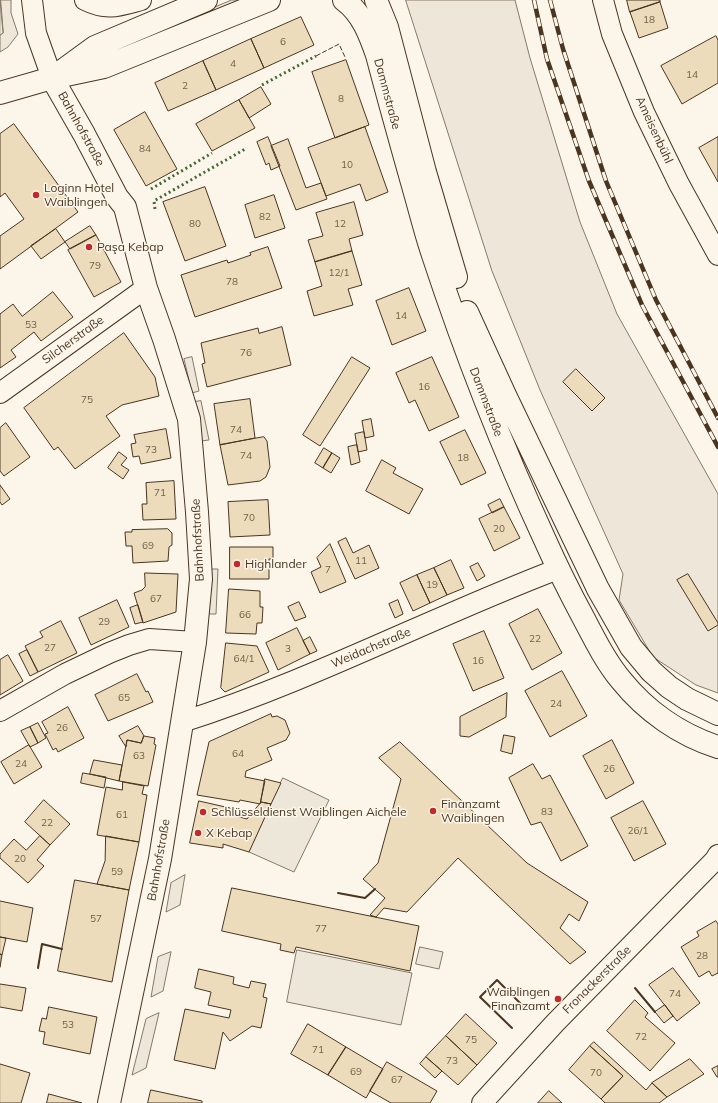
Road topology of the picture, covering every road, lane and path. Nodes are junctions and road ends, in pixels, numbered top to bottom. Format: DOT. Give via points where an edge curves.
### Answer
graph roads {
  1 [pos="32,0"];
  2 [pos="85,0"];
  3 [pos="141,0"];
  4 [pos="206,0"];
  5 [pos="269,0"];
  6 [pos="344,0"];
  7 [pos="376,0"];
  8 [pos="603,0"];
  9 [pos="52,78"];
  10 [pos="0,93"];
  11 [pos="718,255"];
  12 [pos="146,288"];
  13 [pos="0,393"];
  14 [pos="558,569"];
  15 [pos="195,642"];
  16 [pos="0,711"];
  17 [pos="718,714"];
  18 [pos="182,722"];
  19 [pos="718,748"];
  20 [pos="717,860"];
  21 [pos="109,1103"];
  22 [pos="482,1103"];
  1 -- 9 [label="street, Bahnhofstraße" via="36,33"];
  2 -- 3 [label="street" via="103,7 115,8"];
  4 -- 9 [label="street" via="95,47"];
  5 -- 9 [label="street" via="104,67"];
  6 -- 14 [label="street, Dammstraße" via="358,14 370,36 432,253 514,474"];
  7 -- 17 [label="street, Dammstraße" via="386,27 459,290 505,395 598,589 631,647 651,671 669,687"];
  8 -- 11 [label="street, Ameisenbühl" via="612,34 644,112 679,184"];
  9 -- 10 [label="street"];
  9 -- 12 [label="street, Bahnhofstraße" via="117,197 125,207"];
  12 -- 13 [label="street, Silcherstraße"];
  12 -- 15 [label="street, Bahnhofstraße" via="188,419 198,512 201,579"];
  14 -- 18 [label="street, Weidachstraße" via="286,684"];
  14 -- 19 [label="street, Dammstraße" via="601,651 636,697 677,728"];
  15 -- 16 [label="street" via="149,639 129,645 65,674"];
  15 -- 18 [label="street, Bahnhofstraße"];
  18 -- 21 [label="street, Bahnhofstraße" via="160,859"];
  20 -- 22 [label="street, Fronackerstraße" via="555,1023"];
}
